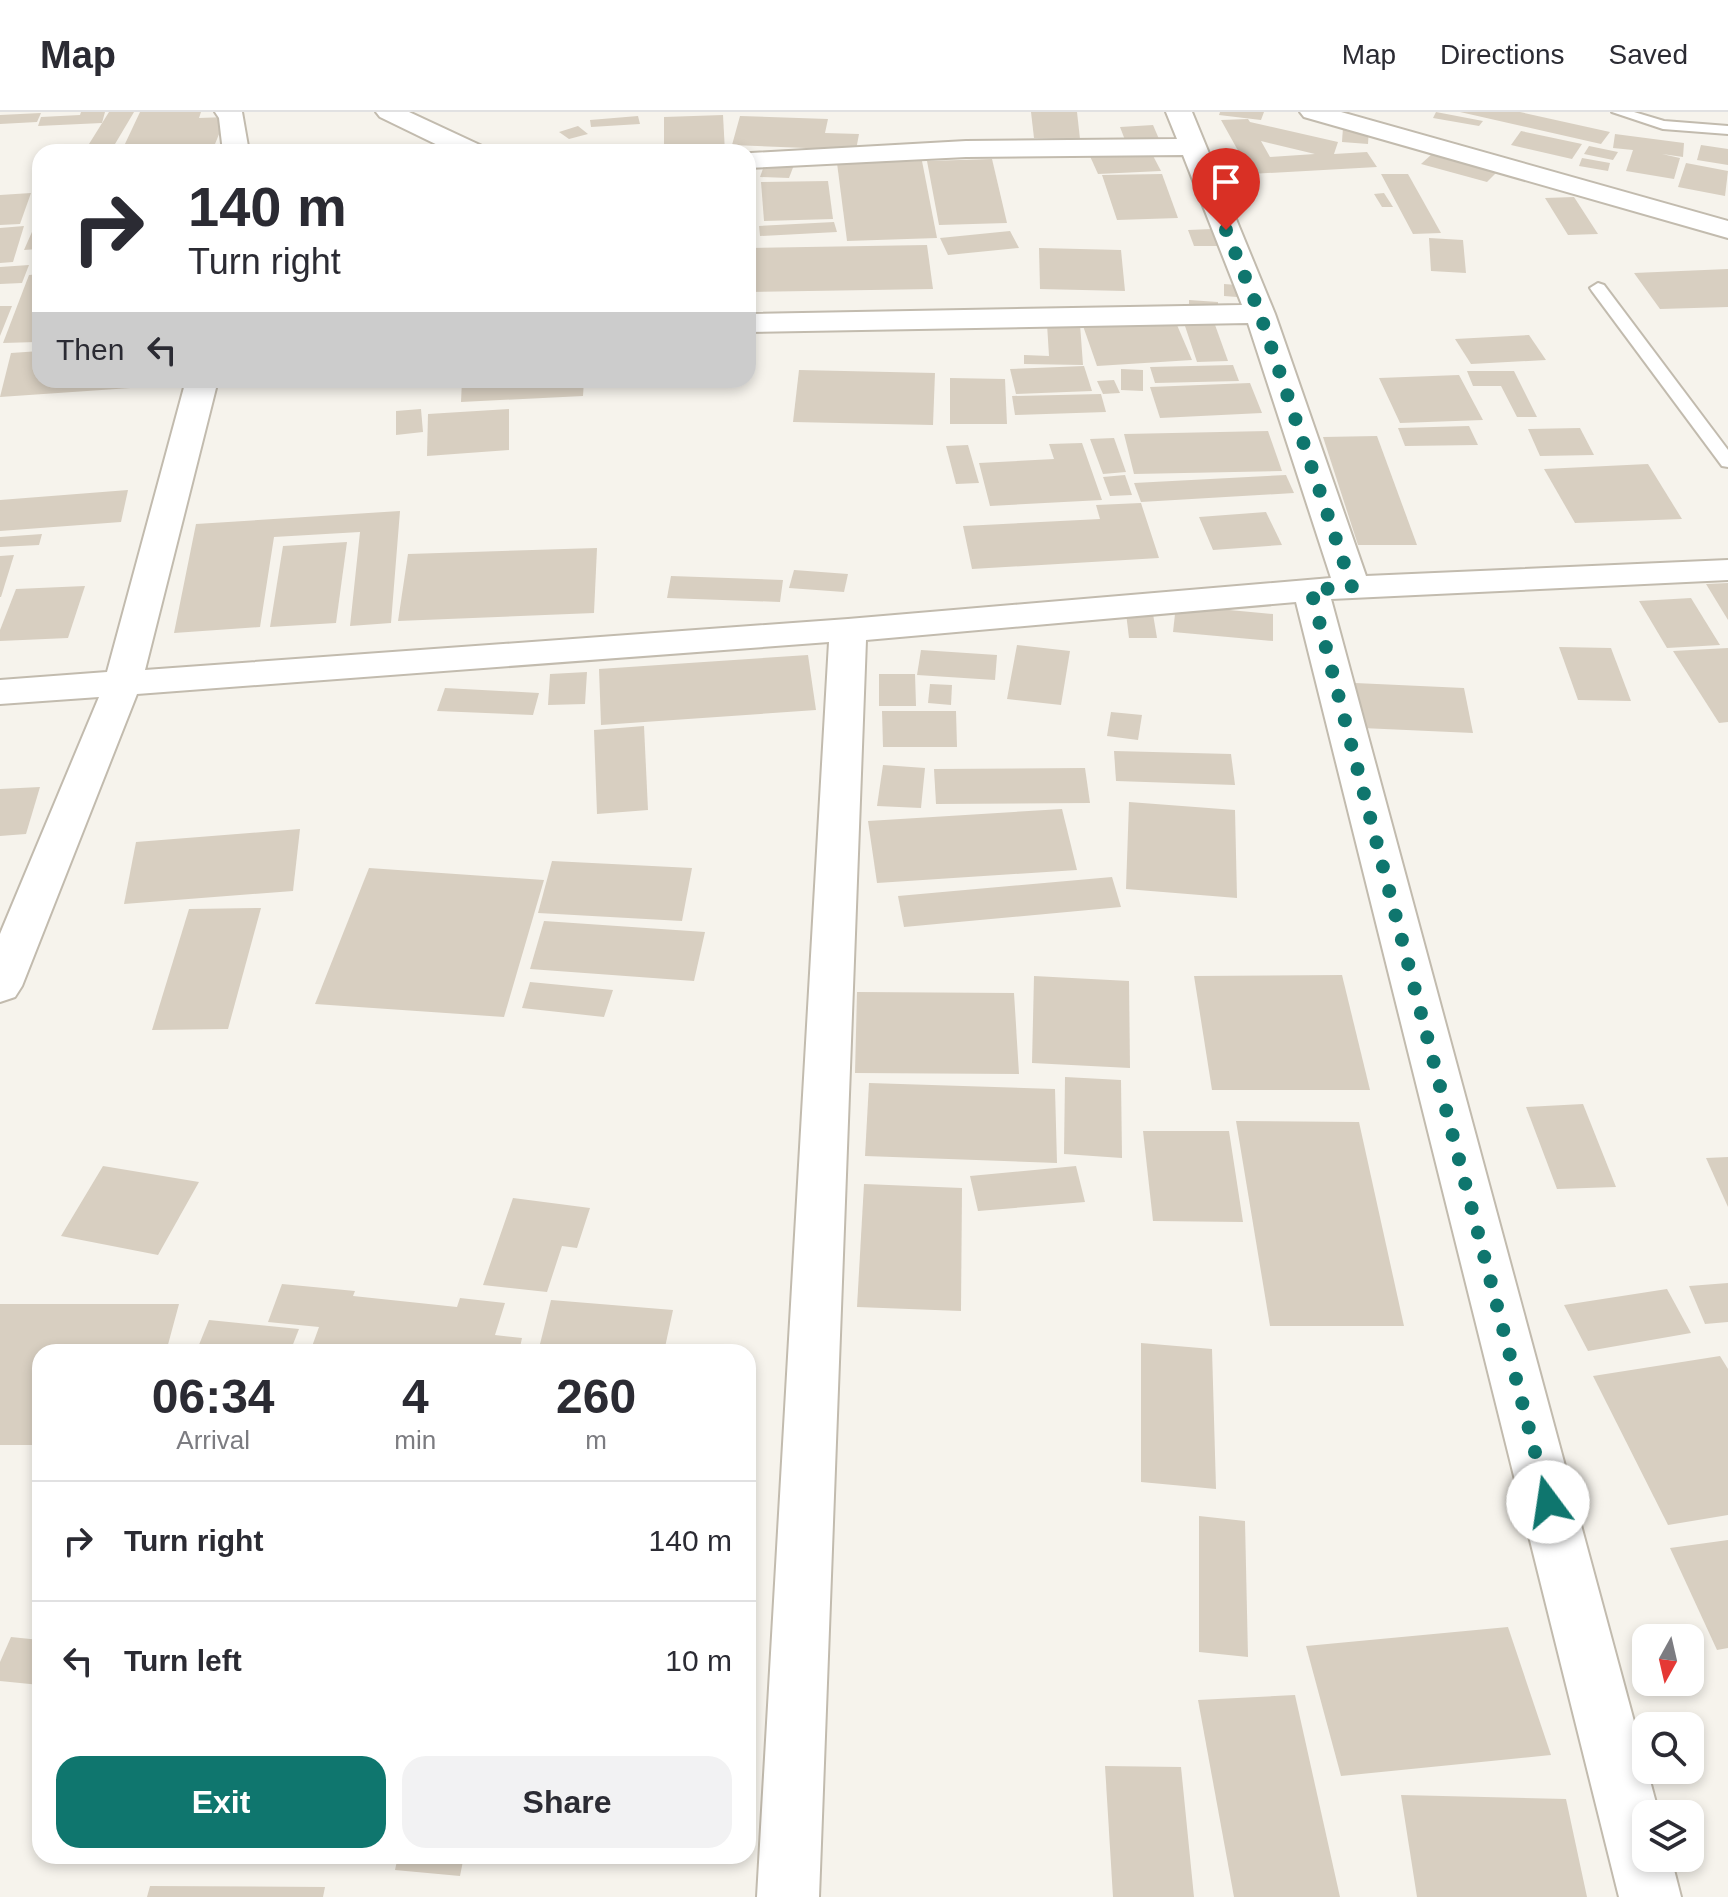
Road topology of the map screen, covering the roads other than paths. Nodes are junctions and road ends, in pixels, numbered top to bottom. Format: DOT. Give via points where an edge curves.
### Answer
graph roads {
  1 [pos="228,112"];
  2 [pos="389,112"];
  3 [pos="1179,112"];
  4 [pos="1313,112"];
  5 [pos="1619,112"];
  6 [pos="1728,130"];
  7 [pos="235,144"];
  8 [pos="456,144"];
  9 [pos="1193,147"];
  10 [pos="756,161"];
  11 [pos="1728,230"];
  12 [pos="1598,288"];
  13 [pos="1260,314"];
  14 [pos="756,323"];
  15 [pos="200,388"];
  16 [pos="1728,462"];
  17 [pos="1728,570"];
  18 [pos="1332,589"];
  19 [pos="848,630"];
  20 [pos="123,683"];
  21 [pos="0,692"];
  22 [pos="0,986"];
  23 [pos="788,1897"];
  24 [pos="1650,1897"];
  1 -- 7 [label="street"];
  2 -- 8 [label="street"];
  3 -- 9 [label="street"];
  4 -- 11 [label="street"];
  5 -- 6 [label="lane" via="1663,125"];
  9 -- 10 [label="street" via="966,149"];
  9 -- 13 [label="street"];
  12 -- 16 [label="lane"];
  13 -- 14 [label="street"];
  13 -- 18 [label="street"];
  15 -- 20 [label="street"];
  17 -- 18 [label="street"];
  18 -- 19 [label="street"];
  18 -- 24 [label="street"];
  19 -- 20 [label="street"];
  19 -- 23 [label="street"];
  20 -- 21 [label="street"];
  20 -- 22 [label="street"];
}
